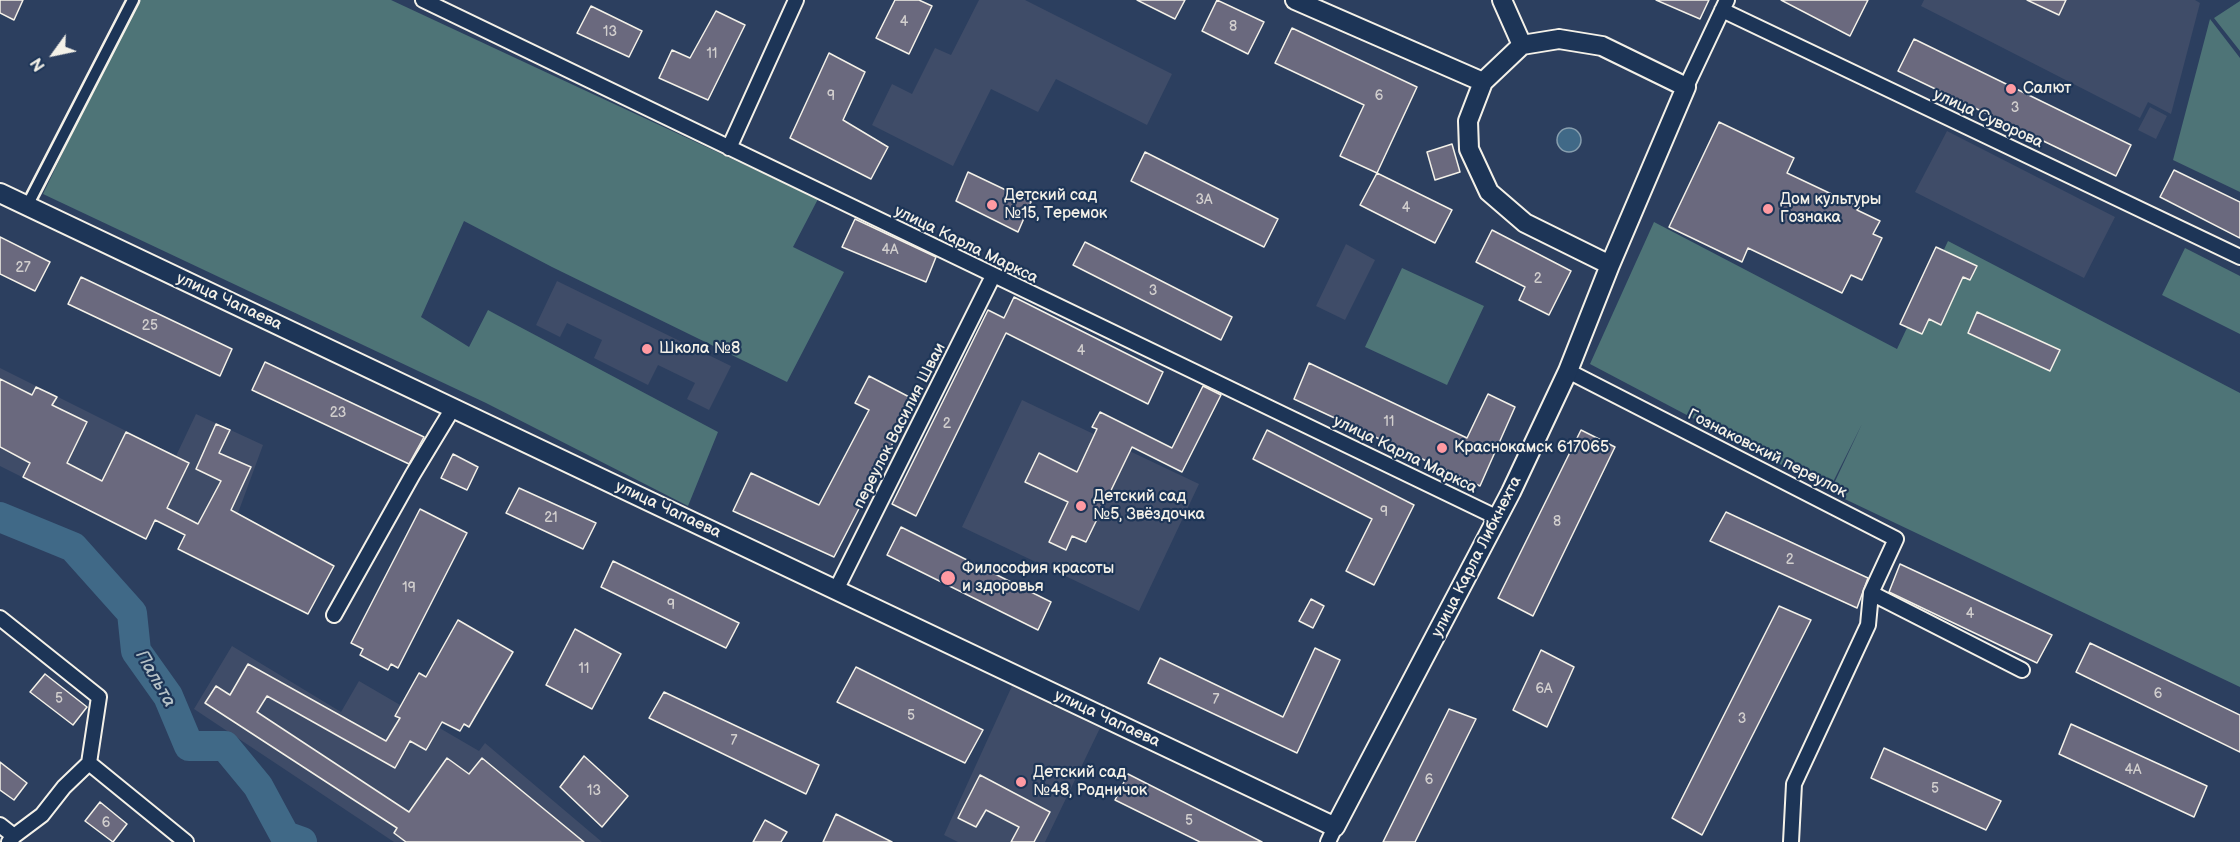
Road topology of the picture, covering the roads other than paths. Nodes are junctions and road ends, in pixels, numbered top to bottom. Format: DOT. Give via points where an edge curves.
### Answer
graph roads {
  1 [pos="133,0"];
  2 [pos="423,0"];
  3 [pos="796,0"];
  4 [pos="1295,0"];
  5 [pos="1502,0"];
  6 [pos="1724,5"];
  7 [pos="1522,45"];
  8 [pos="1483,82"];
  9 [pos="1686,87"];
  10 [pos="729,148"];
  11 [pos="0,193"];
  12 [pos="27,206"];
  13 [pos="2240,256"];
  14 [pos="1610,265"];
  15 [pos="993,276"];
  16 [pos="1568,371"];
  17 [pos="453,408"];
  18 [pos="1496,517"];
  19 [pos="836,590"];
  20 [pos="1871,593"];
  21 [pos="334,615"];
  22 [pos="0,618"];
  23 [pos="2022,670"];
  24 [pos="89,764"];
  25 [pos="0,825"];
  26 [pos="1332,834"];
  27 [pos="11,839"];
  28 [pos="186,842"];
  29 [pos="1791,842"];
  1 -- 12 [label="street"];
  2 -- 10 [label="street, улица Карла Маркса"];
  3 -- 10 [label="street"];
  4 -- 8 [label="street"];
  5 -- 7 [label="street"];
  6 -- 9 [label="street"];
  6 -- 13 [label="street, улица Суворова"];
  7 -- 8 [label="street"];
  7 -- 9 [label="street" via="1559,39 1602,46"];
  8 -- 14 [label="street" via="1468,121 1469,149 1489,192 1525,222"];
  9 -- 14 [label="street, улица Карла Либкнехта"];
  10 -- 15 [label="street, улица Карла Маркса"];
  11 -- 12 [label="street, улица Чапаева"];
  12 -- 17 [label="street, улица Чапаева"];
  14 -- 16 [label="street, улица Карла Либкнехта"];
  15 -- 18 [label="street, улица Карла Маркса"];
  15 -- 19 [label="street, переулок Василия Шваи"];
  16 -- 18 [label="street, улица Карла Либкнехта"];
  16 -- 20 [label="street, Гознаковский переулок" via="1896,539"];
  17 -- 19 [label="street, улица Чапаева"];
  17 -- 21 [label="street"];
  18 -- 26 [label="street, улица Карла Либкнехта"];
  19 -- 26 [label="street, улица Чапаева"];
  20 -- 23 [label="street"];
  20 -- 29 [label="street, Гознаковский переулок" via="1868,625 1794,784"];
  22 -- 24 [label="street" via="99,697"];
  24 -- 27 [label="street" via="42,815"];
  24 -- 28 [label="street"];
  25 -- 27 [label="street"];
}
